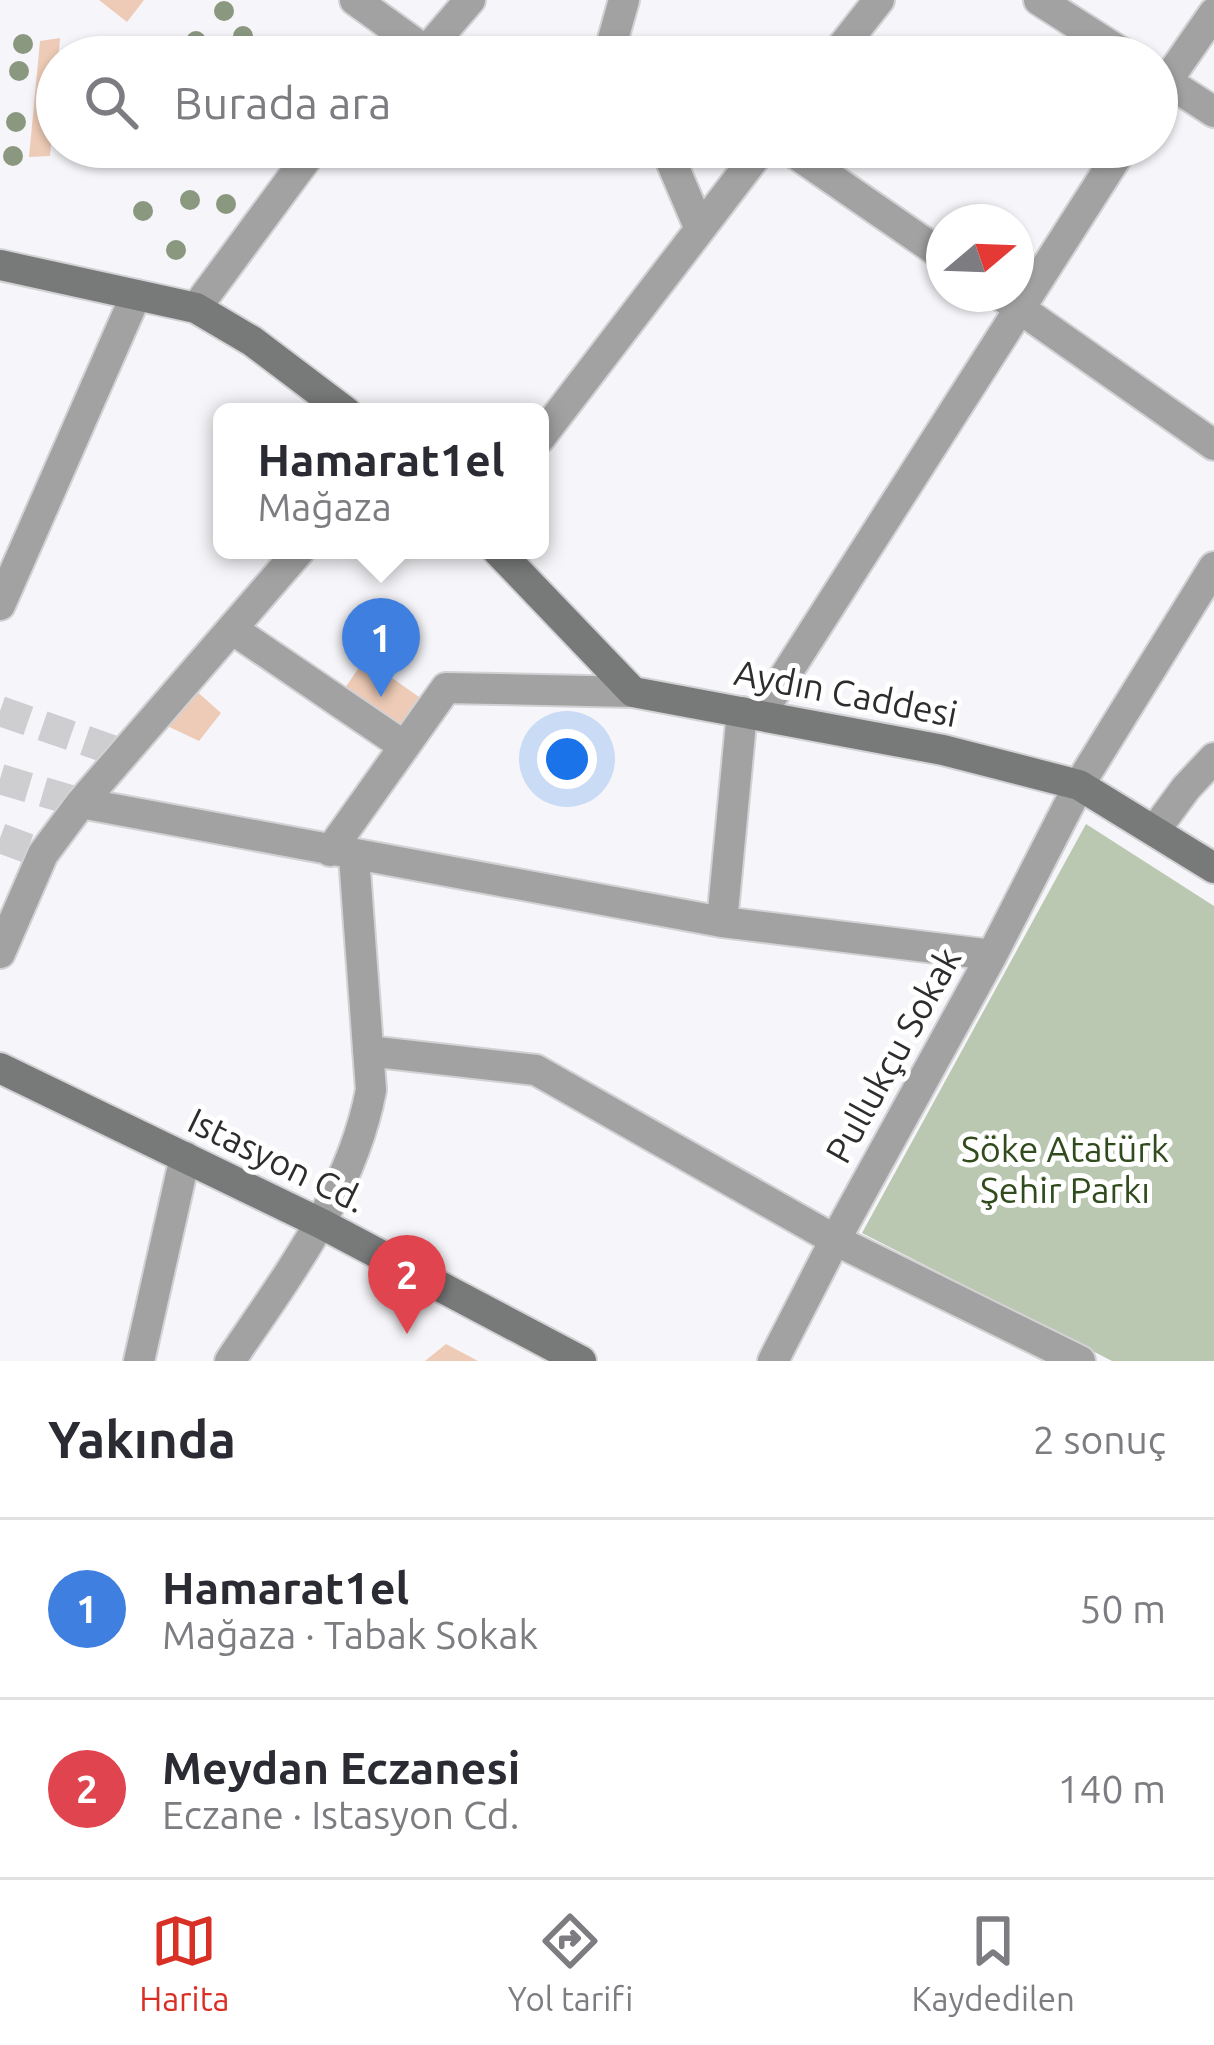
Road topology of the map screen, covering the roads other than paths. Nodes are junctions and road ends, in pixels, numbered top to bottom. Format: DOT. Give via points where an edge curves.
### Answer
graph roads {
  1 [pos="356,0"];
  2 [pos="470,0"];
  3 [pos="623,0"];
  4 [pos="879,0"];
  5 [pos="1039,0"];
  6 [pos="1214,13"];
  7 [pos="401,36"];
  8 [pos="439,36"];
  9 [pos="614,36"];
  10 [pos="851,36"];
  11 [pos="1095,36"];
  12 [pos="1178,60"];
  13 [pos="1178,93"];
  14 [pos="1214,112"];
  15 [pos="299,168"];
  16 [pos="674,168"];
  17 [pos="747,168"];
  18 [pos="816,168"];
  19 [pos="1108,168"];
  20 [pos="700,229"];
  21 [pos="926,244"];
  22 [pos="0,266"];
  23 [pos="1034,268"];
  24 [pos="136,295"];
  25 [pos="196,308"];
  26 [pos="1003,312"];
  27 [pos="1026,312"];
  28 [pos="334,403"];
  29 [pos="549,426"];
  30 [pos="1214,445"];
  31 [pos="292,559"];
  32 [pos="506,559"];
  33 [pos="1214,567"];
  34 [pos="0,605"];
  35 [pos="232,629"];
  36 [pos="633,692"];
  37 [pos="751,713"];
  38 [pos="404,746"];
  39 [pos="1214,758"];
  40 [pos="1079,785"];
  41 [pos="81,803"];
  42 [pos="1155,830"];
  43 [pos="342,854"];
  44 [pos="1214,868"];
  45 [pos="722,922"];
  46 [pos="0,953"];
  47 [pos="992,956"];
  48 [pos="368,1051"];
  49 [pos="0,1068"];
  50 [pos="184,1157"];
  51 [pos="322,1224"];
  52 [pos="836,1240"];
  53 [pos="140,1361"];
  54 [pos="230,1361"];
  55 [pos="581,1361"];
  56 [pos="773,1361"];
  57 [pos="1080,1361"];
  1 -- 7 [label="street"];
  2 -- 8 [label="street"];
  3 -- 9 [label="street"];
  4 -- 10 [label="street"];
  5 -- 11 [label="street"];
  6 -- 12 [label="street"];
  13 -- 14 [label="street"];
  15 -- 25 [label="street"];
  16 -- 20 [label="street"];
  17 -- 20 [label="street"];
  18 -- 21 [label="street"];
  19 -- 23 [label="street"];
  20 -- 29 [label="street"];
  22 -- 24 [label="main road"];
  24 -- 25 [label="main road"];
  24 -- 34 [label="street"];
  25 -- 28 [label="main road"];
  26 -- 37 [label="street"];
  27 -- 30 [label="street"];
  31 -- 35 [label="street"];
  32 -- 36 [label="main road"];
  33 -- 40 [label="street, Pullukçu Sokak"];
  35 -- 38 [label="street"];
  35 -- 41 [label="street"];
  36 -- 37 [label="main road, Aydın Caddesi"];
  36 -- 38 [label="street" via="446,688"];
  37 -- 40 [label="main road, Aydın Caddesi"];
  37 -- 45 [label="street"];
  38 -- 43 [label="street"];
  39 -- 42 [label="street"];
  40 -- 42 [label="main road, Aydın Caddesi"];
  40 -- 47 [label="street, Pullukçu Sokak"];
  41 -- 43 [label="street"];
  41 -- 46 [label="street" via="43,854"];
  42 -- 44 [label="main road, Aydın Caddesi"];
  43 -- 45 [label="street"];
  43 -- 48 [label="street"];
  45 -- 47 [label="street"];
  47 -- 52 [label="street, Pullukçu Sokak"];
  48 -- 51 [label="street" via="365,1126"];
  48 -- 52 [label="street" via="536,1070"];
  49 -- 50 [label="main road, Istasyon Cd."];
  50 -- 51 [label="main road, Istasyon Cd."];
  50 -- 53 [label="street"];
  51 -- 54 [label="street"];
  51 -- 55 [label="main road, Istasyon Cd."];
  52 -- 56 [label="street, Pullukçu Sokak"];
  52 -- 57 [label="street"];
}
